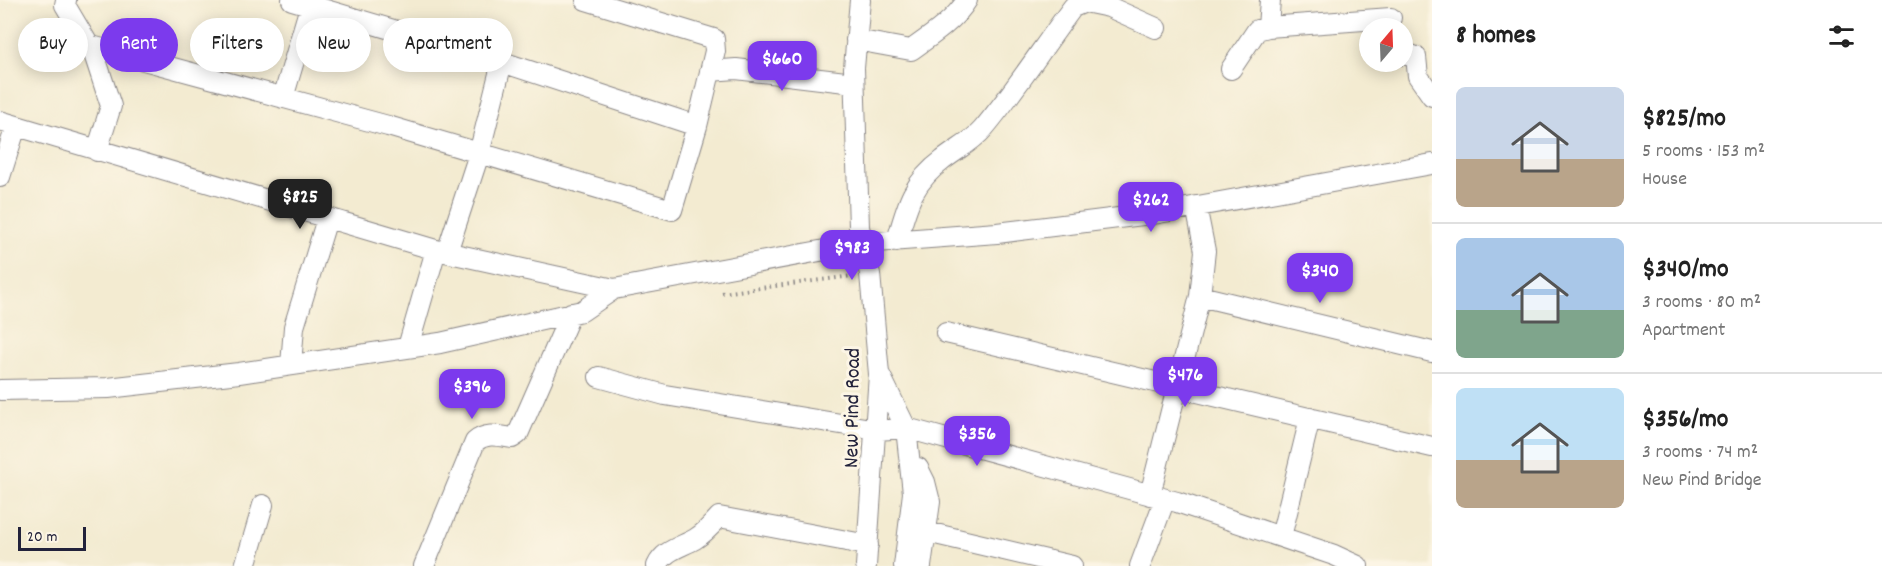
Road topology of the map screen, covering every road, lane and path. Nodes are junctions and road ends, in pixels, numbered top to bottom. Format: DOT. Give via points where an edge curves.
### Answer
graph roads {
  1 [pos="66,0"];
  2 [pos="586,0"];
  3 [pos="860,0"];
  4 [pos="967,0"];
  5 [pos="1270,0"];
  6 [pos="305,2"];
  7 [pos="1391,15"];
  8 [pos="72,18"];
  9 [pos="383,26"];
  10 [pos="1268,27"];
  11 [pos="1156,28"];
  12 [pos="856,40"];
  13 [pos="88,45"];
  14 [pos="1413,56"];
  15 [pos="513,66"];
  16 [pos="1231,69"];
  17 [pos="500,72"];
  18 [pos="710,72"];
  19 [pos="854,83"];
  20 [pos="1432,96"];
  21 [pos="283,98"];
  22 [pos="8,124"];
  23 [pos="698,126"];
  24 [pos="97,151"];
  25 [pos="479,154"];
  26 [pos="1432,160"];
  27 [pos="0,177"];
  28 [pos="1196,206"];
  29 [pos="327,219"];
  30 [pos="897,241"];
  31 [pos="863,243"];
  32 [pos="442,251"];
  33 [pos="870,273"];
  34 [pos="614,288"];
  35 [pos="720,293"];
  36 [pos="1200,296"];
  37 [pos="571,313"];
  38 [pos="946,333"];
  39 [pos="408,347"];
  40 [pos="1432,352"];
  41 [pos="291,365"];
  42 [pos="879,374"];
  43 [pos="599,377"];
  44 [pos="1176,386"];
  45 [pos="0,390"];
  46 [pos="1310,418"];
  47 [pos="906,428"];
  48 [pos="877,430"];
  49 [pos="1432,447"];
  50 [pos="908,450"];
  51 [pos="1157,497"];
  52 [pos="263,505"];
  53 [pos="927,532"];
  54 [pos="1281,537"];
  55 [pos="868,545"];
  56 [pos="244,566"];
  57 [pos="424,566"];
  58 [pos="657,566"];
  59 [pos="867,566"];
  60 [pos="904,566"];
  61 [pos="921,566"];
  62 [pos="1072,566"];
  63 [pos="1140,566"];
  64 [pos="1358,566"];
  1 -- 8 [label="street"];
  2 -- 18 [label="street" via="714,39"];
  3 -- 12 [label="street, New Pind Road"];
  4 -- 12 [label="street" via="961,10 911,50"];
  5 -- 10 [label="street"];
  6 -- 9 [label="street"];
  6 -- 21 [label="street"];
  7 -- 10 [label="street"];
  10 -- 16 [label="street" via="1257,30"];
  11 -- 30 [label="street" via="1109,7 1085,2 1073,7 983,129 943,160 913,191"];
  12 -- 19 [label="street, New Pind Road"];
  13 -- 21 [label="street"];
  13 -- 24 [label="street" via="111,106"];
  14 -- 20 [label="street" via="1418,76"];
  15 -- 23 [label="street"];
  17 -- 25 [label="street"];
  18 -- 19 [label="street" via="736,69"];
  18 -- 23 [label="street"];
  19 -- 31 [label="street, New Pind Road" via="859,227"];
  21 -- 25 [label="street"];
  22 -- 24 [label="street"];
  22 -- 27 [label="street"];
  23 -- 25 [label="street" via="672,210"];
  24 -- 29 [label="street"];
  25 -- 32 [label="street"];
  26 -- 28 [label="street"];
  28 -- 30 [label="street" via="997,233"];
  28 -- 36 [label="street" via="1205,251"];
  29 -- 32 [label="street"];
  29 -- 41 [label="street" via="294,327"];
  30 -- 31 [label="street"];
  31 -- 33 [label="street, New Pind Road"];
  31 -- 34 [label="street"];
  32 -- 34 [label="street"];
  32 -- 39 [label="street"];
  33 -- 35 [label="path"];
  33 -- 42 [label="street, New Pind Road"];
  34 -- 37 [label="street" via="582,311"];
  36 -- 40 [label="street"];
  36 -- 44 [label="street"];
  37 -- 39 [label="street"];
  37 -- 57 [label="street" via="518,434 512,438 482,436 476,442"];
  38 -- 44 [label="street"];
  39 -- 41 [label="street"];
  41 -- 45 [label="street" via="108,388"];
  42 -- 47 [label="street"];
  42 -- 48 [label="street, New Pind Road"];
  43 -- 48 [label="street" via="665,395"];
  44 -- 46 [label="street"];
  44 -- 51 [label="street"];
  46 -- 49 [label="street"];
  46 -- 54 [label="street"];
  47 -- 48 [label="street"];
  47 -- 50 [label="street"];
  47 -- 51 [label="street"];
  48 -- 55 [label="street, New Pind Road"];
  50 -- 53 [label="street" via="925,482 930,502"];
  50 -- 60 [label="street" via="914,493"];
  51 -- 54 [label="street"];
  51 -- 63 [label="street"];
  52 -- 56 [label="street"];
  53 -- 61 [label="street"];
  53 -- 62 [label="street"];
  54 -- 64 [label="street"];
  55 -- 58 [label="street" via="719,516 709,529 679,545"];
  55 -- 59 [label="street, New Pind Road"];
}
